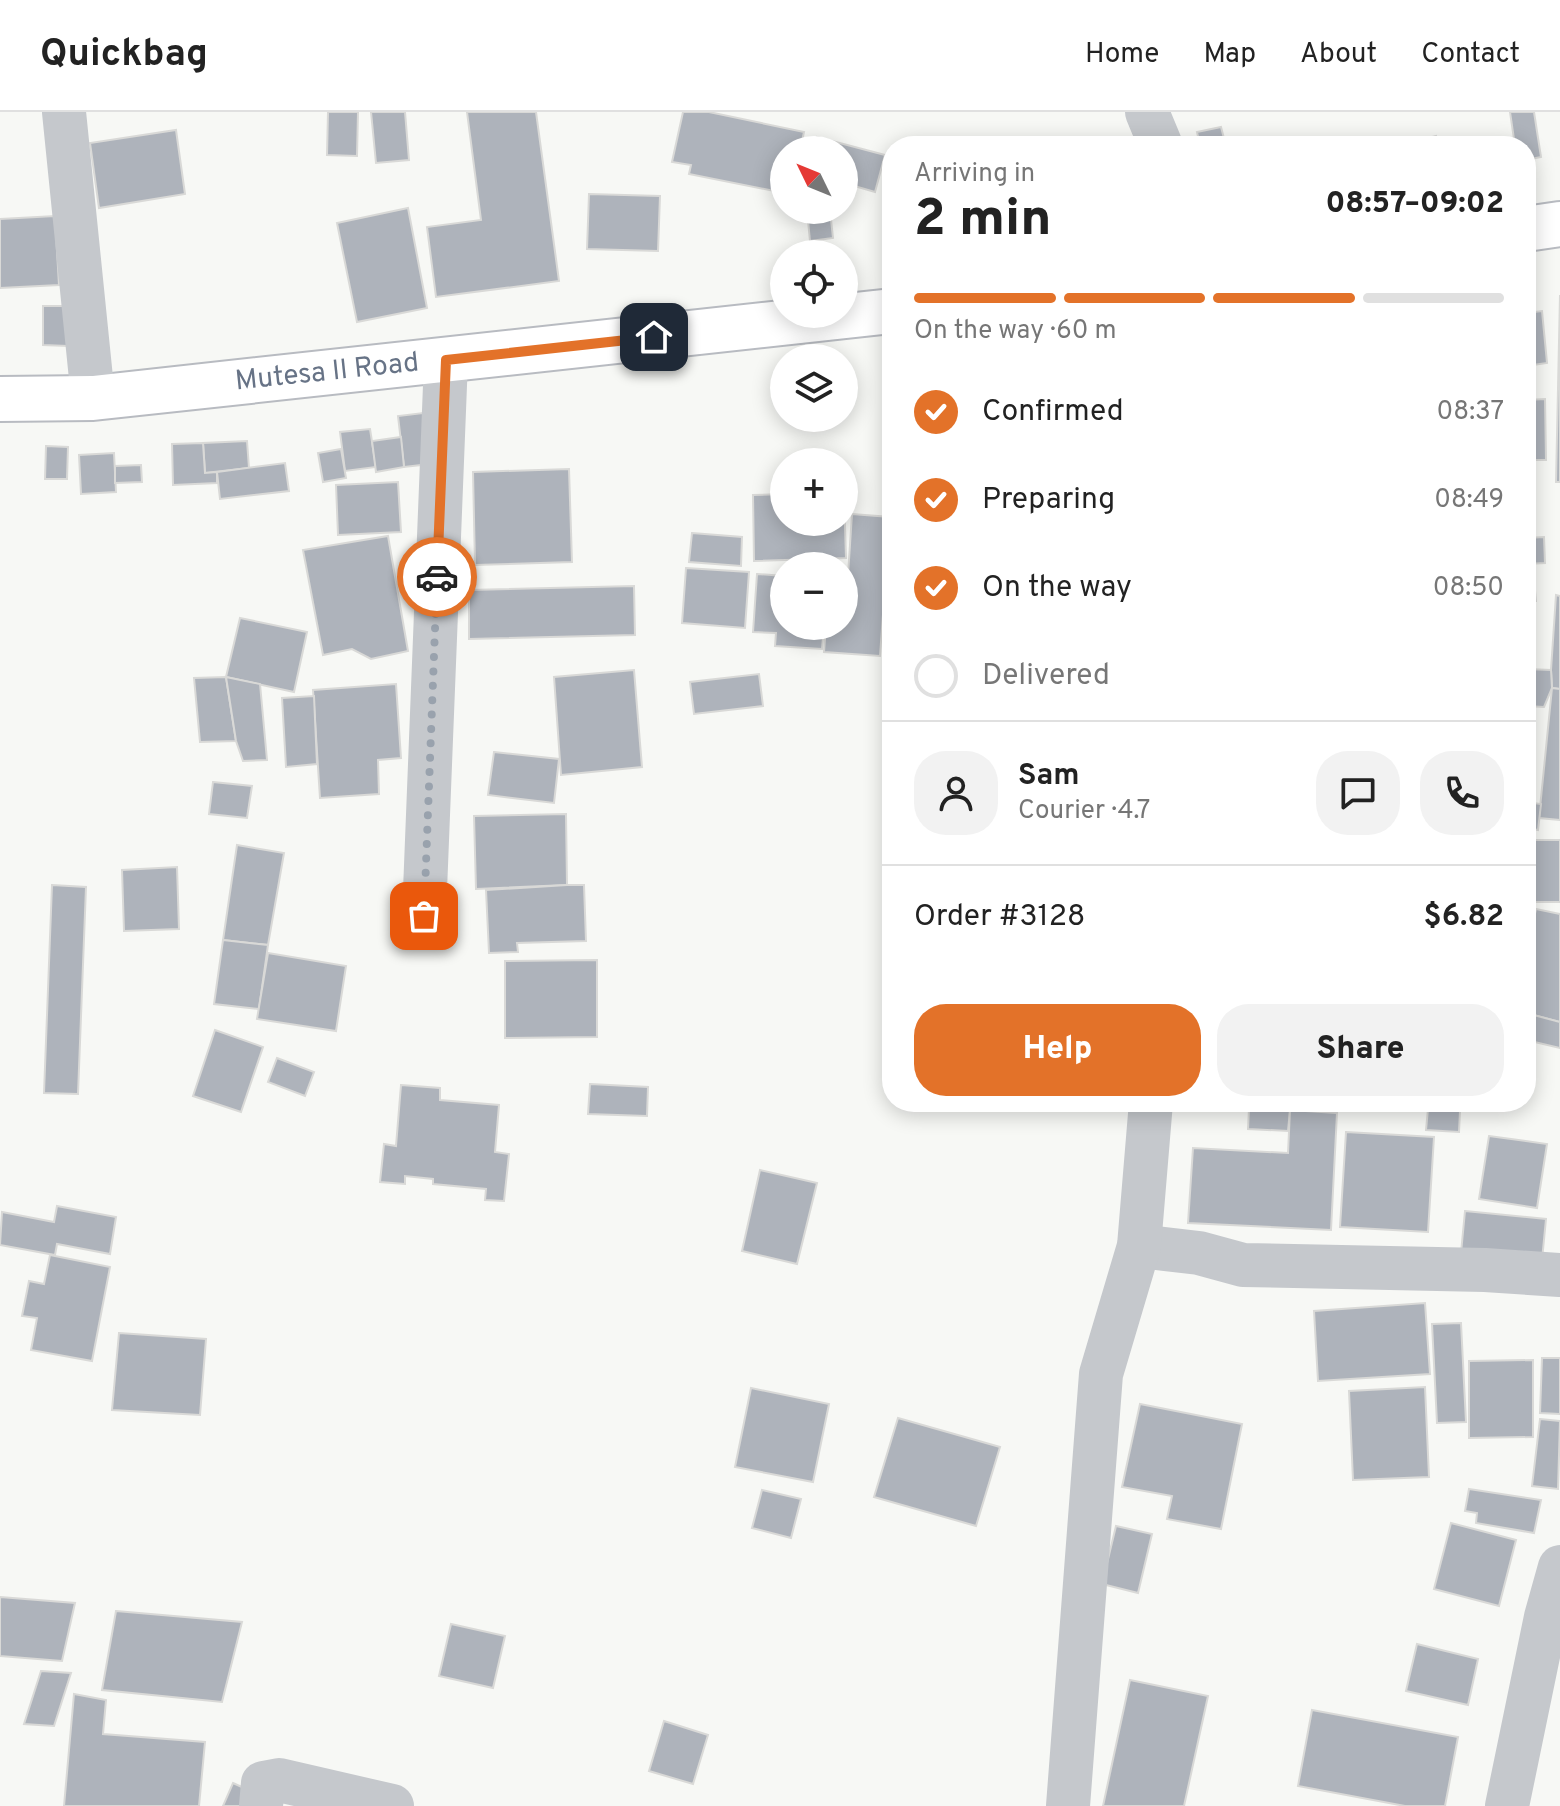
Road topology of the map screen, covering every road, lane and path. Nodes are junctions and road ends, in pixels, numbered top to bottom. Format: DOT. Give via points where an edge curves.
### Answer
graph roads {
  1 [pos="64,112"];
  2 [pos="1147,112"];
  3 [pos="1157,136"];
  4 [pos="1560,224"];
  5 [pos="1536,228"];
  6 [pos="882,312"];
  7 [pos="446,360"];
  8 [pos="93,398"];
  9 [pos="0,399"];
  10 [pos="424,916"];
  11 [pos="1150,1112"];
  12 [pos="1139,1246"];
  13 [pos="1560,1275"];
  14 [pos="1560,1567"];
  15 [pos="1553,1619"];
  16 [pos="261,1806"];
  17 [pos="392,1806"];
  18 [pos="1068,1806"];
  19 [pos="1507,1806"];
  1 -- 8 [label="street"];
  2 -- 3 [label="street"];
  4 -- 5 [label="street"];
  6 -- 7 [label="street, Mutesa II Road"];
  7 -- 8 [label="street, Mutesa II Road"];
  7 -- 10 [label="street"];
  8 -- 9 [label="street, Mutesa II Road"];
  11 -- 12 [label="street"];
  12 -- 13 [label="street" via="1243,1265"];
  12 -- 18 [label="street" via="1101,1374"];
  14 -- 15 [label="street"];
  15 -- 19 [label="street"];
  16 -- 17 [label="street" via="263,1783 279,1780"];
}
